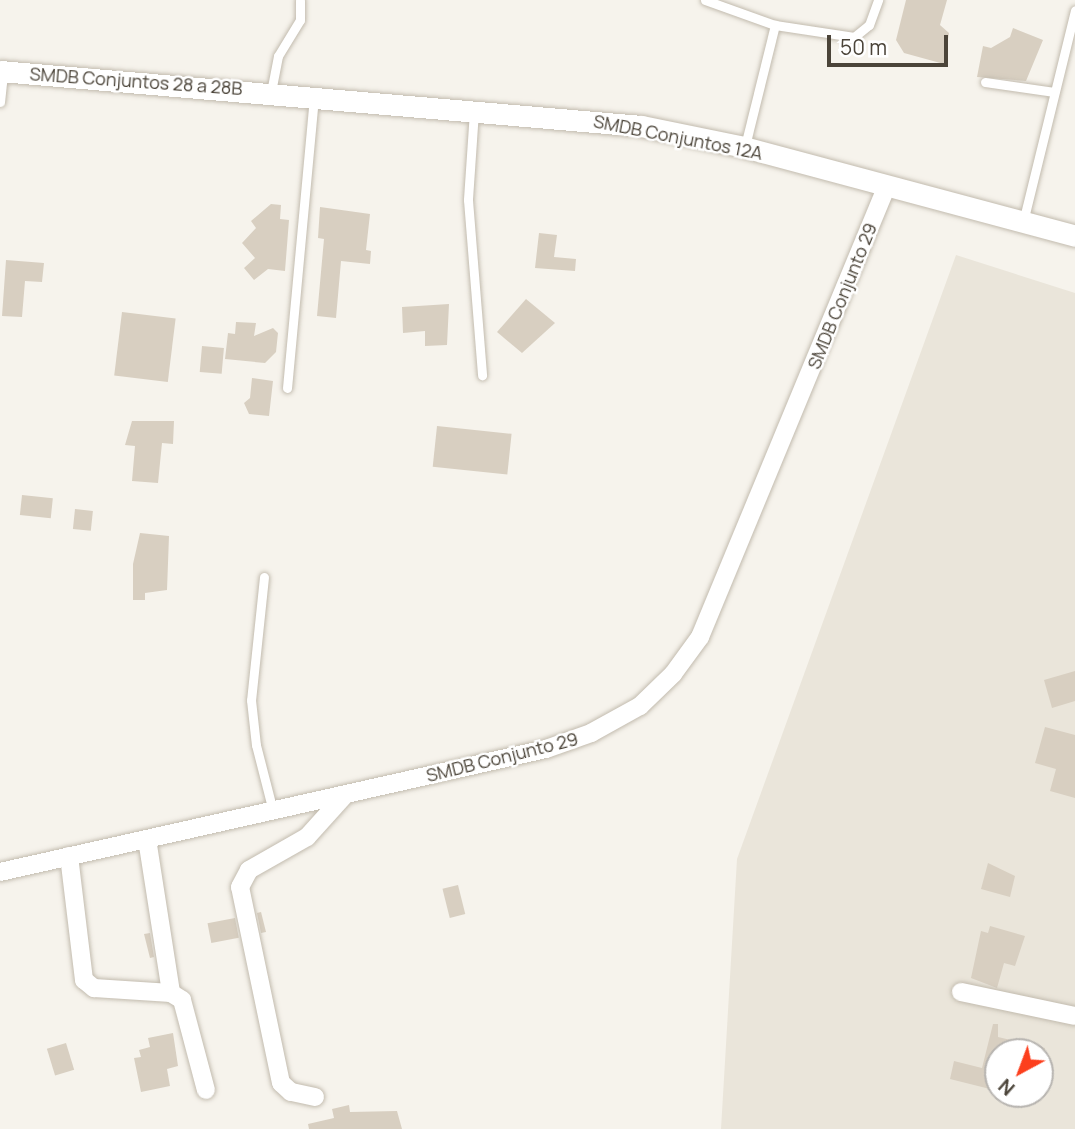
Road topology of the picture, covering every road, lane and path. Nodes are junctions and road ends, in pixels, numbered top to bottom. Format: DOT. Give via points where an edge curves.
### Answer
graph roads {
  1 [pos="300,0"];
  2 [pos="705,0"];
  3 [pos="878,0"];
  4 [pos="1075,10"];
  5 [pos="775,25"];
  6 [pos="2,71"];
  7 [pos="985,82"];
  8 [pos="271,92"];
  9 [pos="1054,92"];
  10 [pos="314,95"];
  11 [pos="0,102"];
  12 [pos="474,109"];
  13 [pos="744,147"];
  14 [pos="886,188"];
  15 [pos="1023,222"];
  16 [pos="1075,236"];
  17 [pos="482,375"];
  18 [pos="287,388"];
  19 [pos="264,577"];
  20 [pos="345,795"];
  21 [pos="273,811"];
  22 [pos="147,839"];
  23 [pos="69,856"];
  24 [pos="0,872"];
  25 [pos="961,992"];
  26 [pos="171,993"];
  27 [pos="1075,1016"];
  28 [pos="206,1090"];
  29 [pos="316,1097"];
  1 -- 8 [label="lane" via="300,20 278,56"];
  2 -- 5 [label="lane"];
  3 -- 5 [label="lane" via="869,25 854,37"];
  4 -- 9 [label="lane"];
  5 -- 13 [label="lane"];
  6 -- 8 [label="street, SMDB Conjuntos 28 a 28B"];
  6 -- 11 [label="lane"];
  7 -- 9 [label="lane"];
  8 -- 10 [label="street, SMDB Conjuntos 12A"];
  9 -- 15 [label="lane"];
  10 -- 12 [label="street, SMDB Conjuntos 12A"];
  10 -- 18 [label="lane"];
  12 -- 13 [label="street, SMDB Conjuntos 12A" via="641,126"];
  12 -- 17 [label="lane" via="468,200"];
  13 -- 14 [label="street, SMDB Conjuntos 12A"];
  14 -- 15 [label="street, SMDB Conjuntos 12A"];
  14 -- 20 [label="street, SMDB Conjunto 29" via="727,580 700,637 673,674 640,706 591,733 546,749"];
  15 -- 16 [label="street, SMDB Conjuntos 12A"];
  19 -- 21 [label="lane" via="251,700 256,745"];
  20 -- 21 [label="street, SMDB Conjunto 29"];
  20 -- 29 [label="street" via="307,837 249,870 240,887 282,1083 291,1092"];
  21 -- 22 [label="street, SMDB Conjunto 29"];
  22 -- 23 [label="street, SMDB Conjunto 29"];
  22 -- 26 [label="street"];
  23 -- 24 [label="street, SMDB Conjunto 29"];
  23 -- 26 [label="street" via="84,980 104,990"];
  25 -- 27 [label="street"];
  26 -- 28 [label="street" via="182,1000 188,1014"];
}
